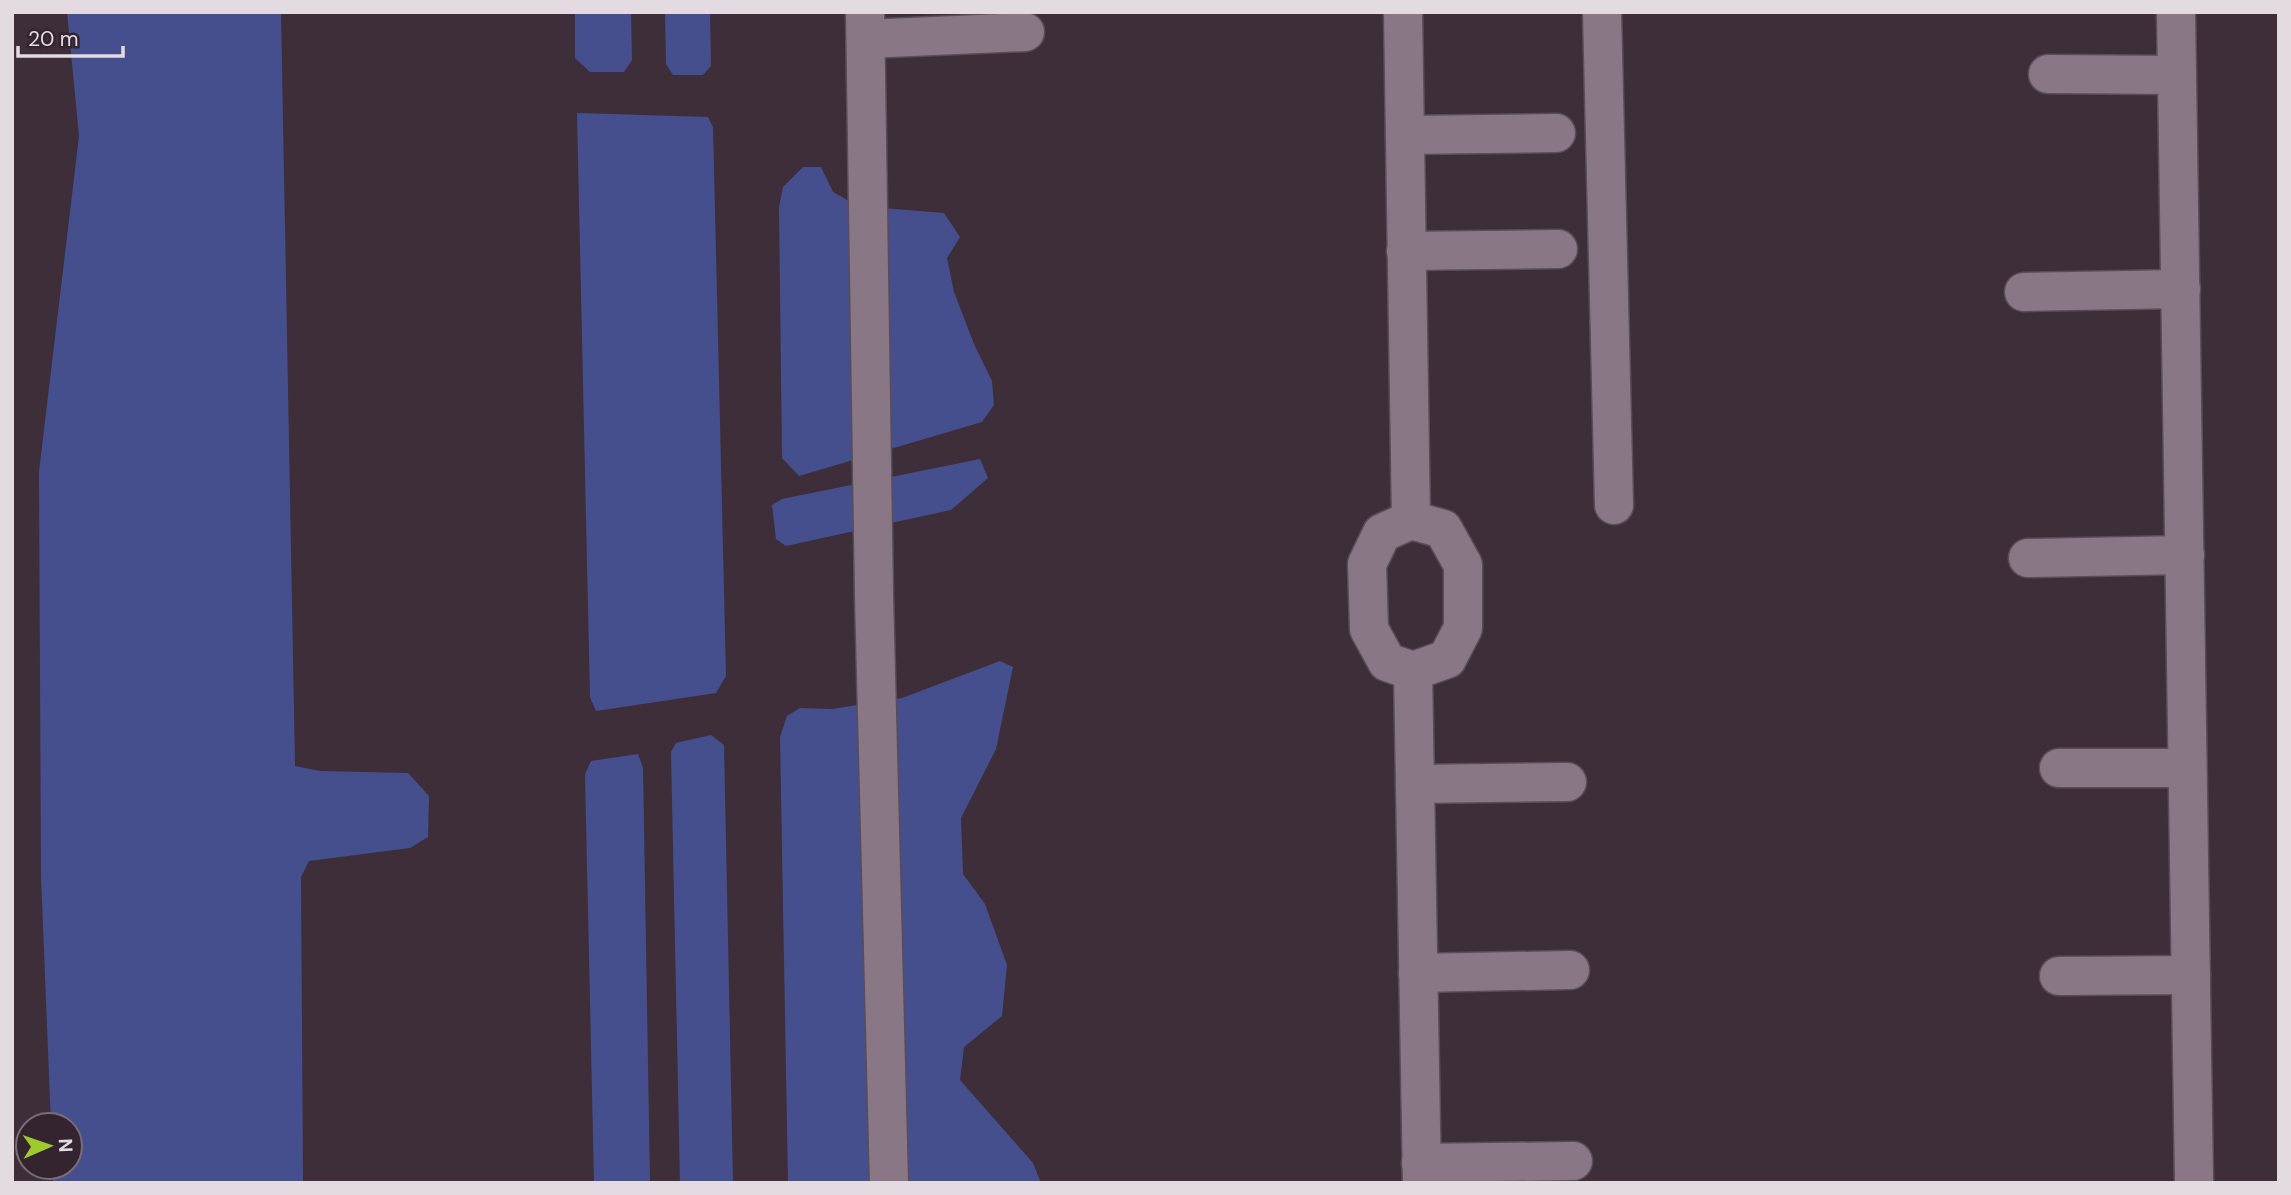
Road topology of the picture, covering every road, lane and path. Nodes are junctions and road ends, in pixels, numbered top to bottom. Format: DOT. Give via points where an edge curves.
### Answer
graph roads {
  1 [pos="1403,12"];
  2 [pos="1602,12"];
  3 [pos="2176,12"];
  4 [pos="866,25"];
  5 [pos="1024,33"];
  6 [pos="2048,74"];
  7 [pos="2177,75"];
  8 [pos="1556,132"];
  9 [pos="1405,135"];
  10 [pos="1558,249"];
  11 [pos="1406,251"];
  12 [pos="2181,289"];
  13 [pos="2024,292"];
  14 [pos="1614,505"];
  15 [pos="1411,520"];
  16 [pos="2185,555"];
  17 [pos="2028,558"];
  18 [pos="1413,671"];
  19 [pos="2059,768"];
  20 [pos="2188,768"];
  21 [pos="1567,782"];
  22 [pos="1415,784"];
  23 [pos="1570,970"];
  24 [pos="1418,973"];
  25 [pos="2190,975"];
  26 [pos="2059,976"];
  27 [pos="1573,1161"];
  28 [pos="1421,1173"];
  29 [pos="889,1183"];
  30 [pos="2194,1183"];
  1 -- 9 [label="street"];
  2 -- 14 [label="street"];
  3 -- 7 [label="street"];
  4 -- 5 [label="street"];
  4 -- 29 [label="street"];
  6 -- 7 [label="street"];
  7 -- 12 [label="street"];
  8 -- 9 [label="street"];
  9 -- 11 [label="street"];
  10 -- 11 [label="street"];
  11 -- 15 [label="street"];
  12 -- 13 [label="street"];
  12 -- 16 [label="street"];
  15 -- 18 [label="street" via="1382,533 1367,564 1369,629 1387,662"];
  15 -- 18 [label="street" via="1443,529 1463,565 1463,628 1447,659"];
  16 -- 17 [label="street"];
  16 -- 20 [label="street"];
  18 -- 22 [label="street"];
  19 -- 20 [label="street"];
  20 -- 25 [label="street"];
  21 -- 22 [label="street"];
  22 -- 24 [label="street"];
  23 -- 24 [label="street"];
  24 -- 28 [label="street"];
  25 -- 26 [label="street"];
  25 -- 30 [label="street"];
  27 -- 28 [label="street"];
}
